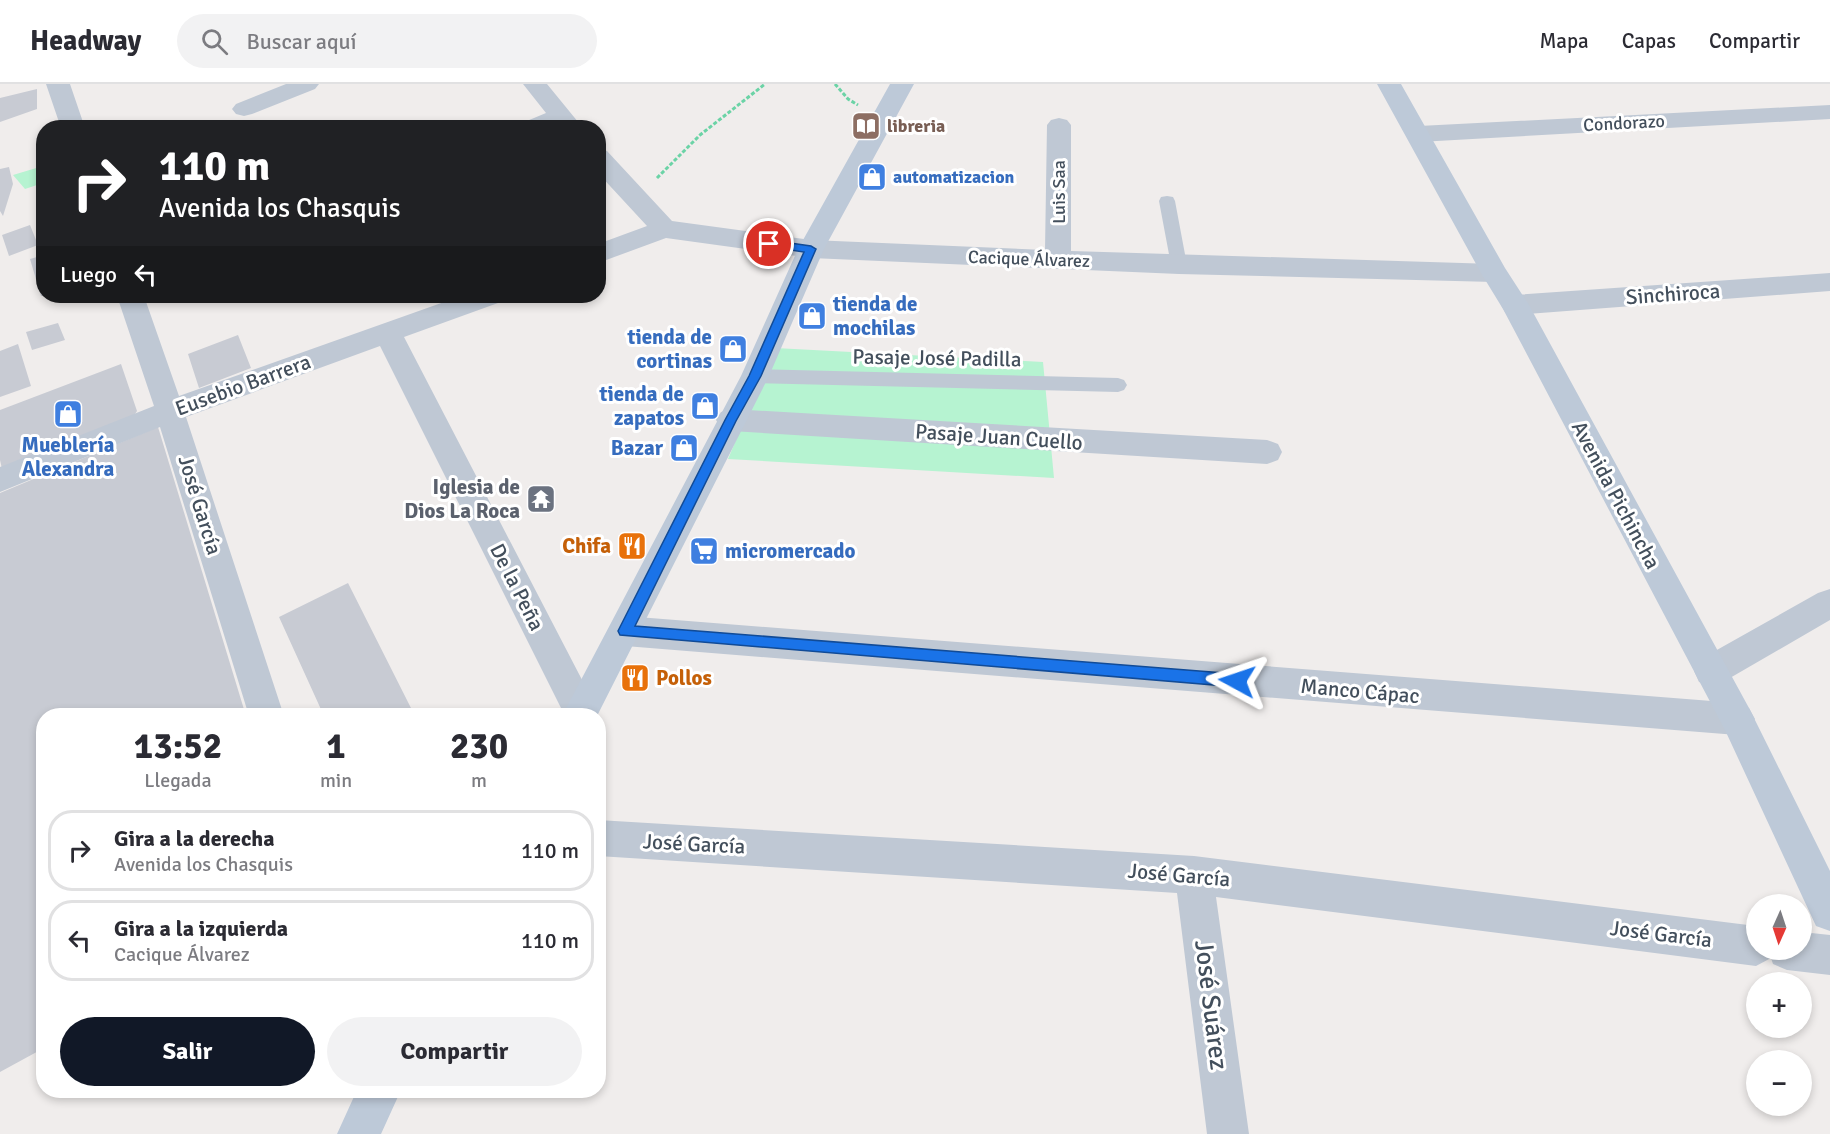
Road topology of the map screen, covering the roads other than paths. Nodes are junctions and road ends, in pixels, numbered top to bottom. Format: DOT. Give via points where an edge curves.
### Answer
graph roads {
  1 [pos="58,84"];
  2 [pos="535,84"];
  3 [pos="902,84"];
  4 [pos="1389,84"];
  5 [pos="292,86"];
  6 [pos="244,109"];
  7 [pos="1830,112"];
  8 [pos="70,120"];
  9 [pos="564,120"];
  10 [pos="1059,126"];
  11 [pos="1419,134"];
  12 [pos="606,165"];
  13 [pos="1167,201"];
  14 [pos="664,229"];
  15 [pos="811,249"];
  16 [pos="606,251"];
  17 [pos="1058,259"];
  18 [pos="1179,265"];
  19 [pos="1494,273"];
  20 [pos="1830,282"];
  21 [pos="133,303"];
  22 [pos="469,303"];
  23 [pos="1515,305"];
  24 [pos="388,333"];
  25 [pos="755,376"];
  26 [pos="1118,384"];
  27 [pos="170,411"];
  28 [pos="731,420"];
  29 [pos="1268,452"];
  30 [pos="0,480"];
  31 [pos="1830,603"];
  32 [pos="625,631"];
  33 [pos="1711,670"];
  34 [pos="264,708"];
  35 [pos="577,708"];
  36 [pos="583,708"];
  37 [pos="1737,719"];
  38 [pos="606,838"];
  39 [pos="1194,875"];
  40 [pos="1830,912"];
  41 [pos="1746,945"];
  42 [pos="1812,953"];
  43 [pos="1830,955"];
  44 [pos="376,1098"];
  45 [pos="358,1134"];
  46 [pos="1228,1134"];
  1 -- 8 [label="street"];
  2 -- 9 [label="street"];
  3 -- 15 [label="main road"];
  4 -- 11 [label="main road, Avenida Pichincha"];
  5 -- 6 [label="street"];
  7 -- 11 [label="street, Condorazo"];
  10 -- 17 [label="street, Luis Saa"];
  11 -- 19 [label="main road, Avenida Pichincha"];
  12 -- 14 [label="street"];
  13 -- 18 [label="lane"];
  14 -- 15 [label="street, Cacique Álvarez"];
  14 -- 16 [label="street"];
  15 -- 17 [label="street, Cacique Álvarez"];
  15 -- 25 [label="main road"];
  17 -- 18 [label="street, Cacique Álvarez"];
  18 -- 19 [label="street, Cacique Álvarez"];
  19 -- 23 [label="main road, Avenida Pichincha"];
  20 -- 23 [label="street, Sinchiroca"];
  21 -- 27 [label="street, José García"];
  22 -- 24 [label="street, Eusebio Barrera"];
  23 -- 33 [label="main road, Avenida Pichincha"];
  24 -- 27 [label="street, Eusebio Barrera"];
  24 -- 35 [label="street, De la Peña"];
  25 -- 26 [label="lane, Pasaje José Padilla"];
  25 -- 28 [label="main road"];
  27 -- 30 [label="street, Eusebio Barrera"];
  27 -- 34 [label="street, José García"];
  28 -- 29 [label="street, Pasaje Juan Cuello"];
  28 -- 32 [label="main road"];
  31 -- 33 [label="street"];
  32 -- 36 [label="main road"];
  32 -- 37 [label="street, Manco Cápac"];
  33 -- 37 [label="main road, Avenida Pichincha"];
  37 -- 40 [label="main road, Avenida Pichincha"];
  38 -- 39 [label="street, José García"];
  39 -- 41 [label="street, José García"];
  39 -- 46 [label="street, José Suárez"];
  42 -- 43 [label="street"];
  44 -- 45 [label="main road"];
}
